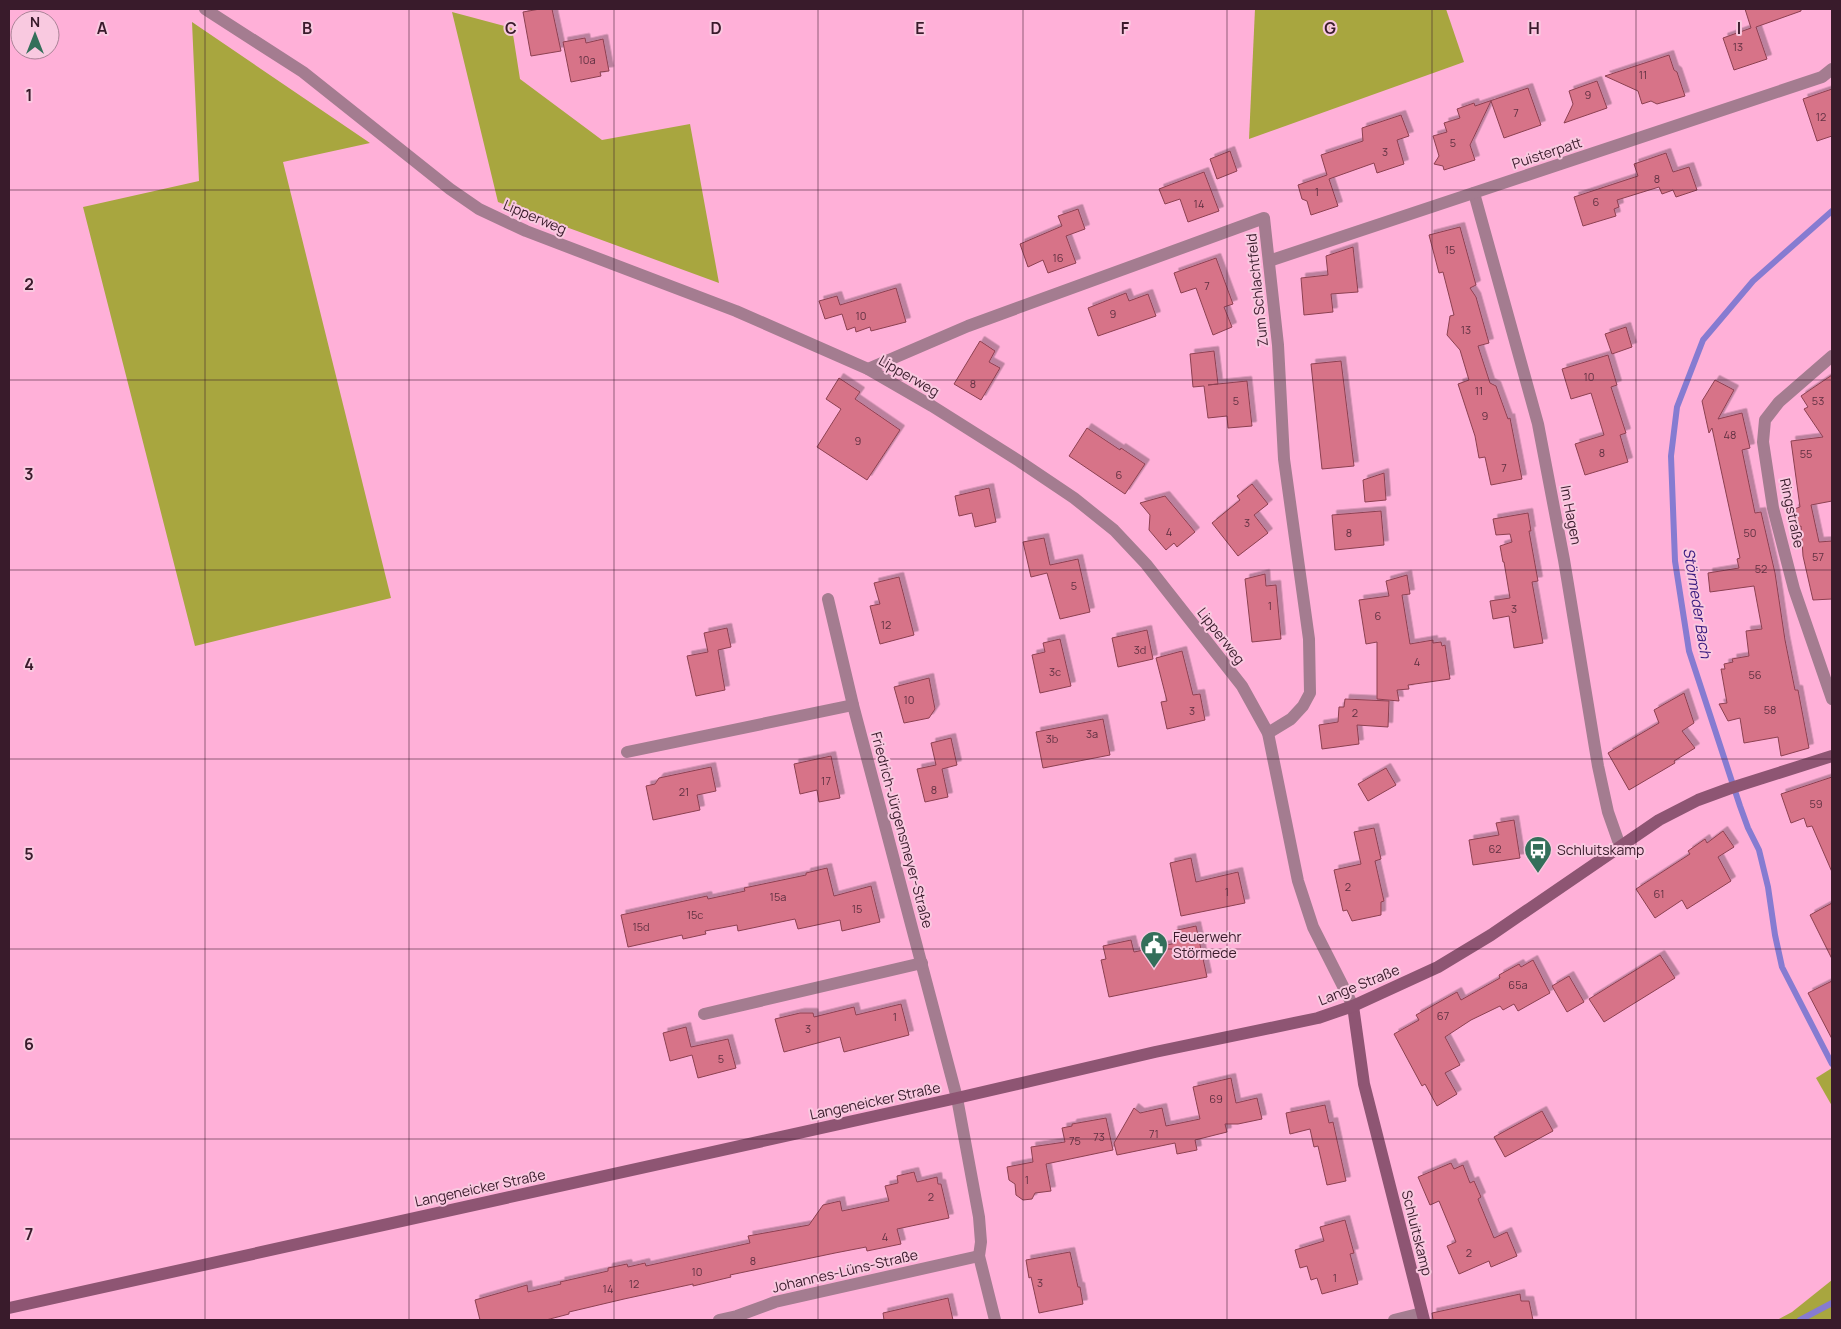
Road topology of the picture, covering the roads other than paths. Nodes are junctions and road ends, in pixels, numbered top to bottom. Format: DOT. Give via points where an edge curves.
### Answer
graph roads {
  1 [pos="205,9"];
  2 [pos="1832,69"];
  3 [pos="1474,193"];
  4 [pos="1269,261"];
  5 [pos="1832,356"];
  6 [pos="868,369"];
  7 [pos="828,599"];
  8 [pos="1832,699"];
  9 [pos="853,705"];
  10 [pos="1268,733"];
  11 [pos="627,752"];
  12 [pos="1832,756"];
  13 [pos="1620,846"];
  14 [pos="922,963"];
  15 [pos="1353,1006"];
  16 [pos="704,1014"];
  17 [pos="957,1098"];
  18 [pos="979,1256"];
  19 [pos="9,1308"];
  20 [pos="1423,1316"];
  21 [pos="719,1320"];
  22 [pos="995,1320"];
  23 [pos="1394,1320"];
  1 -- 6 [label="street, Lipperweg" via="302,72 479,209 526,232 736,311"];
  2 -- 3 [label="street, Puisterpatt" via="1822,77"];
  3 -- 4 [label="street, Puisterpatt"];
  3 -- 13 [label="street, Im Hagen" via="1538,424 1598,766 1608,812"];
  4 -- 6 [label="street, Zum Schlachtfeld" via="1264,218 968,326"];
  4 -- 10 [label="street, Zum Schlachtfeld" via="1278,345 1284,459 1309,639 1310,693 1291,719"];
  5 -- 8 [label="street, Ringstraße" via="1779,402 1765,420 1763,442 1774,508 1794,589"];
  6 -- 10 [label="street, Lipperweg" via="1019,461 1114,530 1146,564 1242,686"];
  7 -- 9 [label="street, Friedrich-Jürgensmeyer-Straße"];
  9 -- 11 [label="street"];
  9 -- 14 [label="street, Friedrich-Jürgensmeyer-Straße"];
  10 -- 15 [label="street, Lipperweg" via="1298,881 1313,927"];
  12 -- 13 [label="main road, Lange Straße" via="1698,800 1659,820"];
  13 -- 15 [label="main road, Lange Straße" via="1492,935 1438,966"];
  14 -- 16 [label="street"];
  14 -- 17 [label="street, Friedrich-Jürgensmeyer-Straße"];
  15 -- 17 [label="main road, Lange Straße" via="1318,1018"];
  15 -- 20 [label="main road, Schluitskamp" via="1364,1084"];
  17 -- 18 [label="street, Friedrich-Jürgensmeyer-Straße" via="979,1216"];
  17 -- 19 [label="main road, Langeneicker Straße"];
  18 -- 21 [label="street, Johannes-Lüns-Straße" via="775,1302"];
  18 -- 22 [label="street, Friedrich-Jürgensmeyer-Straße"];
  20 -- 23 [label="street"];
}
